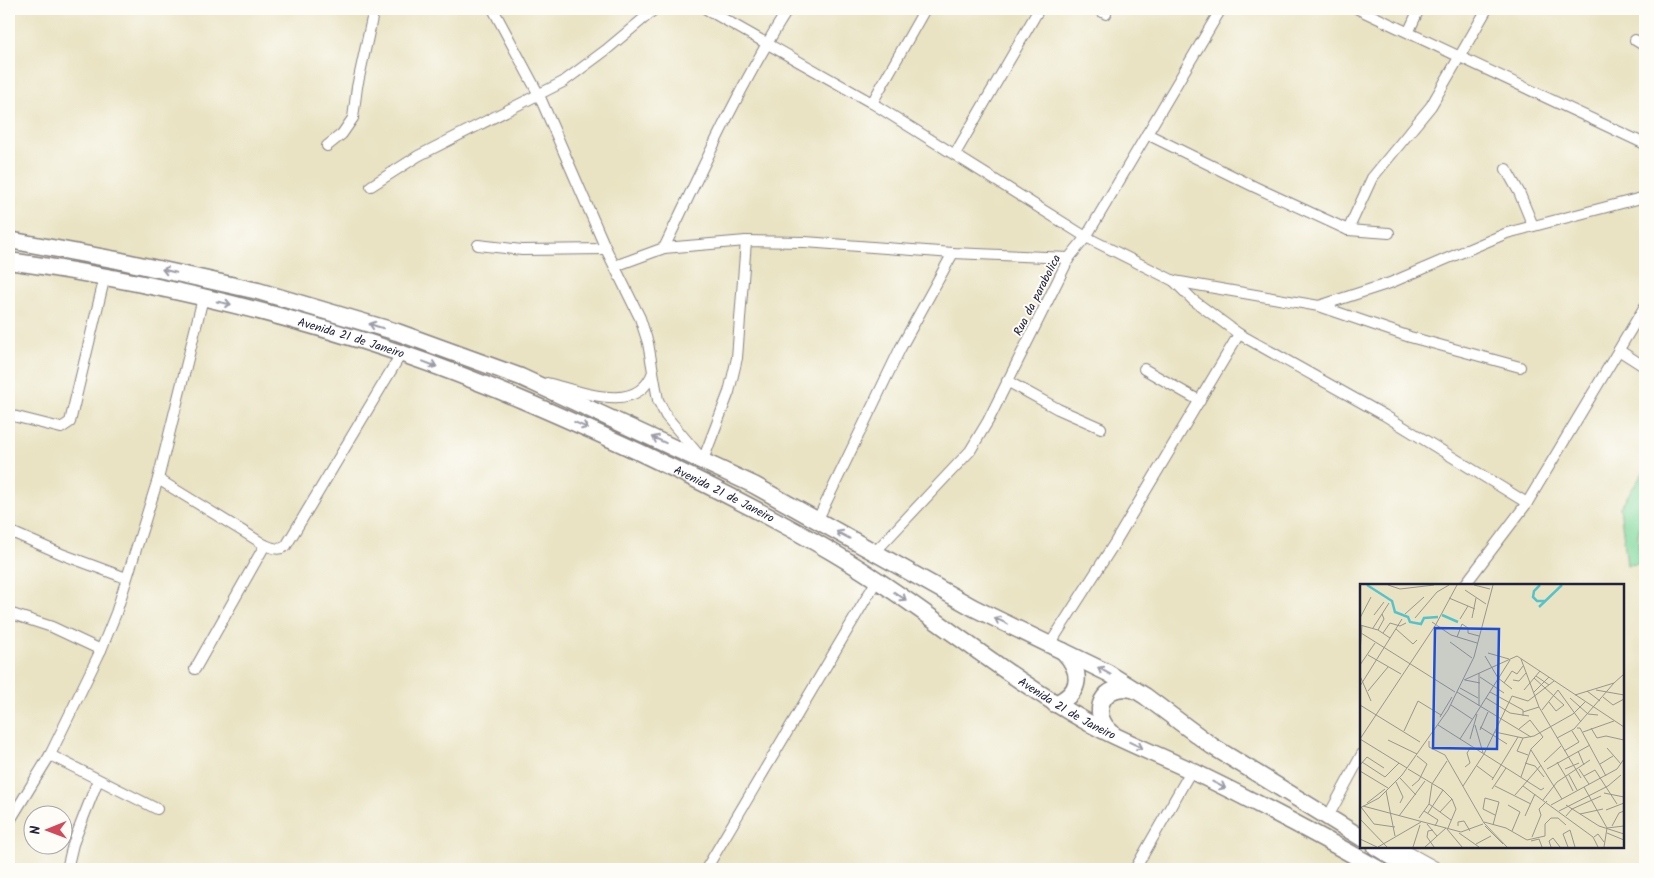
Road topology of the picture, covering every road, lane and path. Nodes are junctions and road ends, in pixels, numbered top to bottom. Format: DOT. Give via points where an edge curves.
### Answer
graph roads {
  1 [pos="374,9"];
  2 [pos="494,9"];
  3 [pos="655,9"];
  4 [pos="706,9"];
  5 [pos="788,9"];
  6 [pos="925,9"];
  7 [pos="1039,9"];
  8 [pos="1221,9"];
  9 [pos="1358,9"];
  10 [pos="1419,9"];
  11 [pos="1487,9"];
  12 [pos="1409,31"];
  13 [pos="1635,40"];
  14 [pos="767,43"];
  15 [pos="1645,46"];
  16 [pos="1459,58"];
  17 [pos="538,95"];
  18 [pos="872,103"];
  19 [pos="1147,134"];
  20 [pos="1645,144"];
  21 [pos="327,146"];
  22 [pos="955,154"];
  23 [pos="1506,169"];
  24 [pos="371,186"];
  25 [pos="1645,197"];
  26 [pos="1533,226"];
  27 [pos="1348,230"];
  28 [pos="1389,233"];
  29 [pos="1086,237"];
  30 [pos="9,240"];
  31 [pos="746,242"];
  32 [pos="478,245"];
  33 [pos="664,248"];
  34 [pos="606,249"];
  35 [pos="953,253"];
  36 [pos="1069,258"];
  37 [pos="9,261"];
  38 [pos="615,266"];
  39 [pos="105,276"];
  40 [pos="1174,281"];
  41 [pos="203,298"];
  42 [pos="1319,306"];
  43 [pos="1645,306"];
  44 [pos="1239,334"];
  45 [pos="1620,351"];
  46 [pos="401,354"];
  47 [pos="1520,367"];
  48 [pos="1645,367"];
  49 [pos="1144,369"];
  50 [pos="654,371"];
  51 [pos="522,377"];
  52 [pos="1007,381"];
  53 [pos="1200,401"];
  54 [pos="9,415"];
  55 [pos="1101,428"];
  56 [pos="703,460"];
  57 [pos="158,479"];
  58 [pos="1527,503"];
  59 [pos="817,521"];
  60 [pos="9,530"];
  61 [pos="265,545"];
  62 [pos="874,552"];
  63 [pos="126,578"];
  64 [pos="877,580"];
  65 [pos="1466,584"];
  66 [pos="9,613"];
  67 [pos="1056,647"];
  68 [pos="101,650"];
  69 [pos="195,669"];
  70 [pos="1137,690"];
  71 [pos="1055,704"];
  72 [pos="1113,735"];
  73 [pos="50,755"];
  74 [pos="1360,758"];
  75 [pos="1191,771"];
  76 [pos="98,780"];
  77 [pos="1284,791"];
  78 [pos="157,809"];
  79 [pos="1330,813"];
  80 [pos="9,822"];
  81 [pos="1360,828"];
  82 [pos="1360,837"];
  83 [pos="1378,848"];
  84 [pos="1397,848"];
  85 [pos="66,869"];
  86 [pos="706,869"];
  87 [pos="1135,869"];
  88 [pos="1378,869"];
  89 [pos="1412,869"];
  90 [pos="1435,869"];
  1 -- 21 [label="street" via="352,118 342,134"];
  2 -- 17 [label="street"];
  3 -- 17 [label="street" via="563,82"];
  4 -- 14 [label="street"];
  5 -- 14 [label="street"];
  6 -- 18 [label="street"];
  7 -- 22 [label="street"];
  8 -- 19 [label="street, Rua da parabolica"];
  9 -- 12 [label="street"];
  10 -- 12 [label="street"];
  11 -- 16 [label="street"];
  12 -- 16 [label="street"];
  13 -- 15 [label="street"];
  14 -- 18 [label="street"];
  14 -- 33 [label="street" via="708,154"];
  16 -- 20 [label="street"];
  16 -- 27 [label="street" via="1431,106 1372,178"];
  17 -- 24 [label="street" via="418,156"];
  17 -- 34 [label="street"];
  18 -- 22 [label="street"];
  19 -- 27 [label="street"];
  19 -- 29 [label="street, Rua da parabolica"];
  22 -- 29 [label="street"];
  23 -- 26 [label="street"];
  25 -- 26 [label="street"];
  26 -- 42 [label="street" via="1507,233 1390,283"];
  27 -- 28 [label="street"];
  29 -- 36 [label="street, Rua da parabolica"];
  29 -- 40 [label="street"];
  51 -- 30 [label="main road, Avenida 21 de Janeiro, one-way" via="397,332 258,291"];
  31 -- 33 [label="street"];
  31 -- 35 [label="street" via="806,242"];
  31 -- 56 [label="street" via="737,358 729,392"];
  32 -- 34 [label="street" via="522,250"];
  33 -- 38 [label="street"];
  34 -- 38 [label="street"];
  35 -- 36 [label="street"];
  35 -- 59 [label="street" via="900,349"];
  36 -- 52 [label="street, Rua da parabolica"];
  37 -- 39 [label="main road, Avenida 21 de Janeiro"];
  38 -- 50 [label="street" via="640,318"];
  39 -- 41 [label="main road, Avenida 21 de Janeiro"];
  39 -- 54 [label="street" via="70,422 61,428"];
  40 -- 42 [label="street"];
  40 -- 44 [label="street" via="1192,300"];
  41 -- 46 [label="main road, Avenida 21 de Janeiro, one-way" via="253,309"];
  41 -- 57 [label="street"];
  42 -- 47 [label="street" via="1410,337"];
  43 -- 45 [label="street"];
  44 -- 53 [label="street"];
  44 -- 58 [label="street" via="1384,415"];
  45 -- 48 [label="street"];
  45 -- 58 [label="street"];
  46 -- 61 [label="street" via="286,546 276,549"];
  46 -- 64 [label="main road, Avenida 21 de Janeiro, one-way" via="491,387 694,478 799,533"];
  49 -- 53 [label="street"];
  50 -- 51 [label="street" via="642,391 617,398"];
  50 -- 56 [label="street" via="658,400 666,416"];
  56 -- 51 [label="main road, Avenida 21 de Janeiro, one-way"];
  52 -- 55 [label="street"];
  52 -- 62 [label="street, Rua da parabolica" via="970,451"];
  53 -- 67 [label="street"];
  56 -- 59 [label="main road, Avenida 21 de Janeiro"];
  57 -- 61 [label="street"];
  57 -- 63 [label="street"];
  58 -- 65 [label="street"];
  62 -- 59 [label="main road, Avenida 21 de Janeiro, one-way"];
  60 -- 63 [label="street"];
  61 -- 69 [label="street"];
  67 -- 62 [label="main road, Avenida 21 de Janeiro, one-way" via="974,608"];
  63 -- 68 [label="street"];
  64 -- 71 [label="main road, Avenida 21 de Janeiro, one-way"];
  64 -- 86 [label="street"];
  66 -- 68 [label="street" via="52,627"];
  70 -- 67 [label="main road, Avenida 21 de Janeiro, one-way"];
  67 -- 71 [label="main road" via="1075,666 1077,681 1070,696"];
  68 -- 73 [label="street"];
  70 -- 72 [label="main road" via="1114,689 1102,700 1099,715"];
  70 -- 77 [label="main road, Avenida 21 de Janeiro" via="1212,746"];
  71 -- 72 [label="main road, Avenida 21 de Janeiro"];
  72 -- 75 [label="main road, Avenida 21 de Janeiro, one-way"];
  73 -- 76 [label="street"];
  73 -- 80 [label="street"];
  74 -- 79 [label="street"];
  75 -- 87 [label="street"];
  75 -- 88 [label="main road, Avenida 21 de Janeiro, one-way"];
  76 -- 78 [label="street"];
  76 -- 85 [label="street"];
  77 -- 79 [label="main road"];
  77 -- 82 [label="main road, Avenida 21 de Janeiro"];
  79 -- 81 [label="main road"];
  83 -- 89 [label="main road"];
  84 -- 90 [label="main road"];
}
